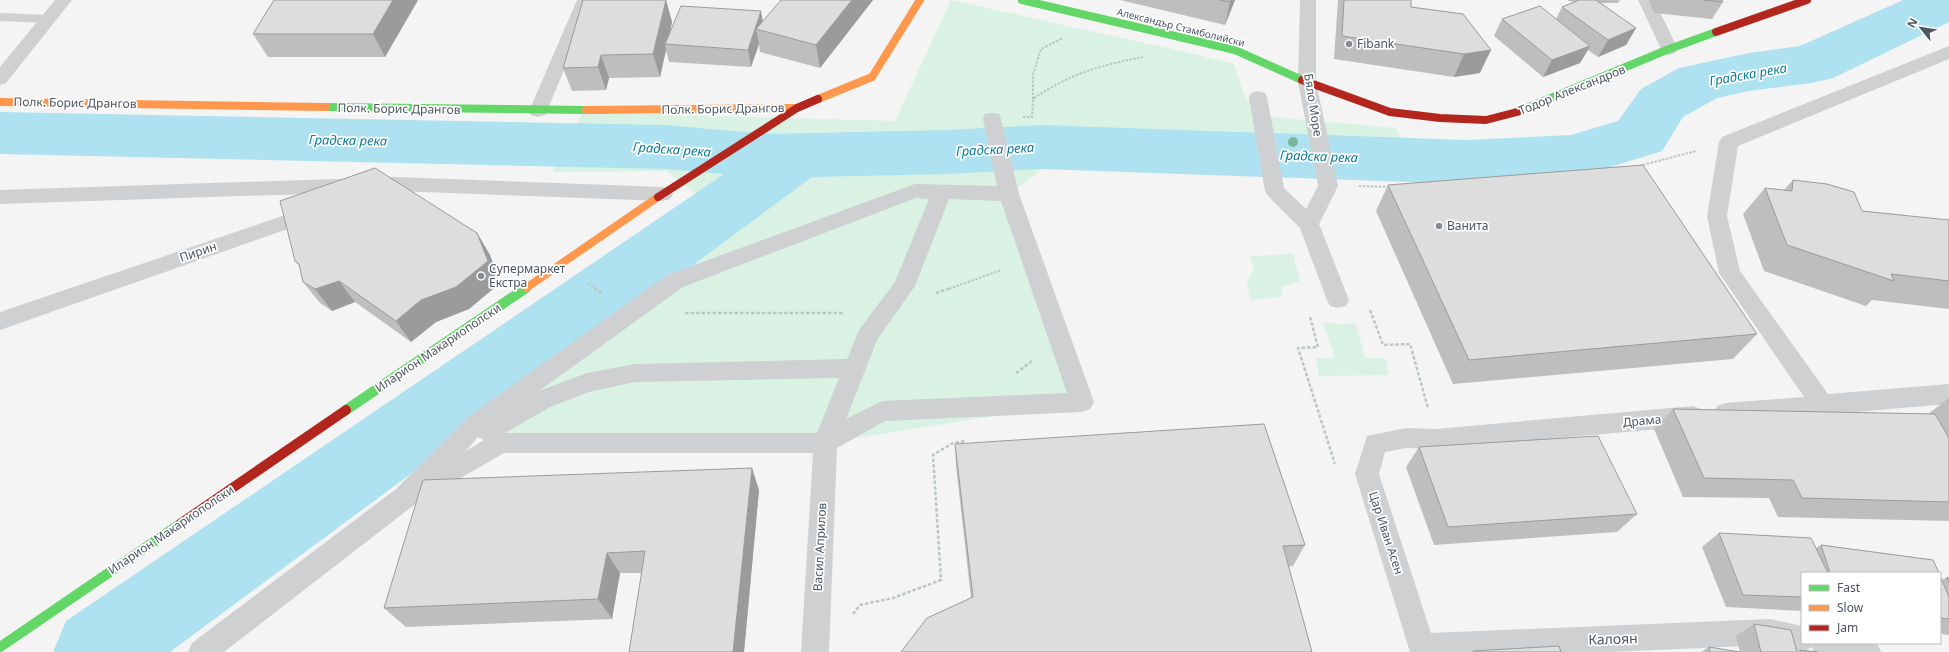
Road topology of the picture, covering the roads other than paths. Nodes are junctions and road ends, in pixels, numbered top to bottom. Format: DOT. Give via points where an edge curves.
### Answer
graph roads {
  1 [pos="64,0"];
  2 [pos="585,0"];
  3 [pos="920,0"];
  4 [pos="1022,0"];
  5 [pos="1308,0"];
  6 [pos="1646,0"];
  7 [pos="1807,0"];
  8 [pos="0,17"];
  9 [pos="48,19"];
  10 [pos="1670,49"];
  11 [pos="1949,52"];
  12 [pos="0,79"];
  13 [pos="1307,82"];
  14 [pos="1258,97"];
  15 [pos="0,102"];
  16 [pos="797,108"];
  17 [pos="538,111"];
  18 [pos="992,119"];
  19 [pos="396,184"];
  20 [pos="942,192"];
  21 [pos="663,194"];
  22 [pos="1009,194"];
  23 [pos="0,197"];
  24 [pos="1309,224"];
  25 [pos="1338,300"];
  26 [pos="0,321"];
  27 [pos="854,368"];
  28 [pos="1949,394"];
  29 [pos="1822,404"];
  30 [pos="1406,438"];
  31 [pos="825,443"];
  32 [pos="404,497"];
  33 [pos="1801,638"];
  34 [pos="1829,644"];
  35 [pos="0,647"];
  36 [pos="1423,649"];
  37 [pos="202,652"];
  38 [pos="815,652"];
  39 [pos="1867,652"];
  1 -- 9 [label="street"];
  2 -- 17 [label="street"];
  3 -- 16 [label="street, Иларион Макариополски" via="872,76"];
  4 -- 13 [label="street, Александър Стамболийски" via="1235,50"];
  5 -- 13 [label="street, Бяло Море"];
  6 -- 10 [label="street"];
  7 -- 10 [label="street, Тодор Александров"];
  8 -- 9 [label="lane"];
  9 -- 12 [label="street"];
  10 -- 13 [label="street, Тодор Александров" via="1523,111 1486,120 1390,112"];
  11 -- 29 [label="street" via="1730,142 1717,216 1730,273"];
  13 -- 24 [label="street, Бяло Море" via="1328,186"];
  14 -- 24 [label="street" via="1275,191"];
  15 -- 17 [label="street, Полк. Борис Дрангов"];
  16 -- 17 [label="street, Полк. Борис Дрангов"];
  16 -- 21 [label="street, Иларион Макариополски"];
  18 -- 22 [label="street"];
  19 -- 21 [label="street"];
  19 -- 23 [label="street"];
  19 -- 26 [label="street, Пирин"];
  20 -- 22 [label="street"];
  20 -- 27 [label="street, Васил Априлов" via="904,286 867,336"];
  20 -- 32 [label="street" via="915,191 675,281 477,423"];
  21 -- 35 [label="street, Иларион Макариополски"];
  22 -- 31 [label="street" via="1082,402 882,411"];
  24 -- 25 [label="street"];
  27 -- 31 [label="street, Васил Априлов"];
  27 -- 32 [label="street" via="635,373 587,384 542,400 490,428"];
  28 -- 29 [label="street, Драма"];
  29 -- 30 [label="street, Драма" via="1436,439"];
  30 -- 36 [label="street, Цар Иван Асен" via="1376,444 1367,474"];
  31 -- 32 [label="street" via="501,443"];
  31 -- 38 [label="street, Васил Априлов"];
  32 -- 37 [label="street"];
  33 -- 36 [label="street, Калоян" via="1770,632"];
  34 -- 39 [label="street"];
}
